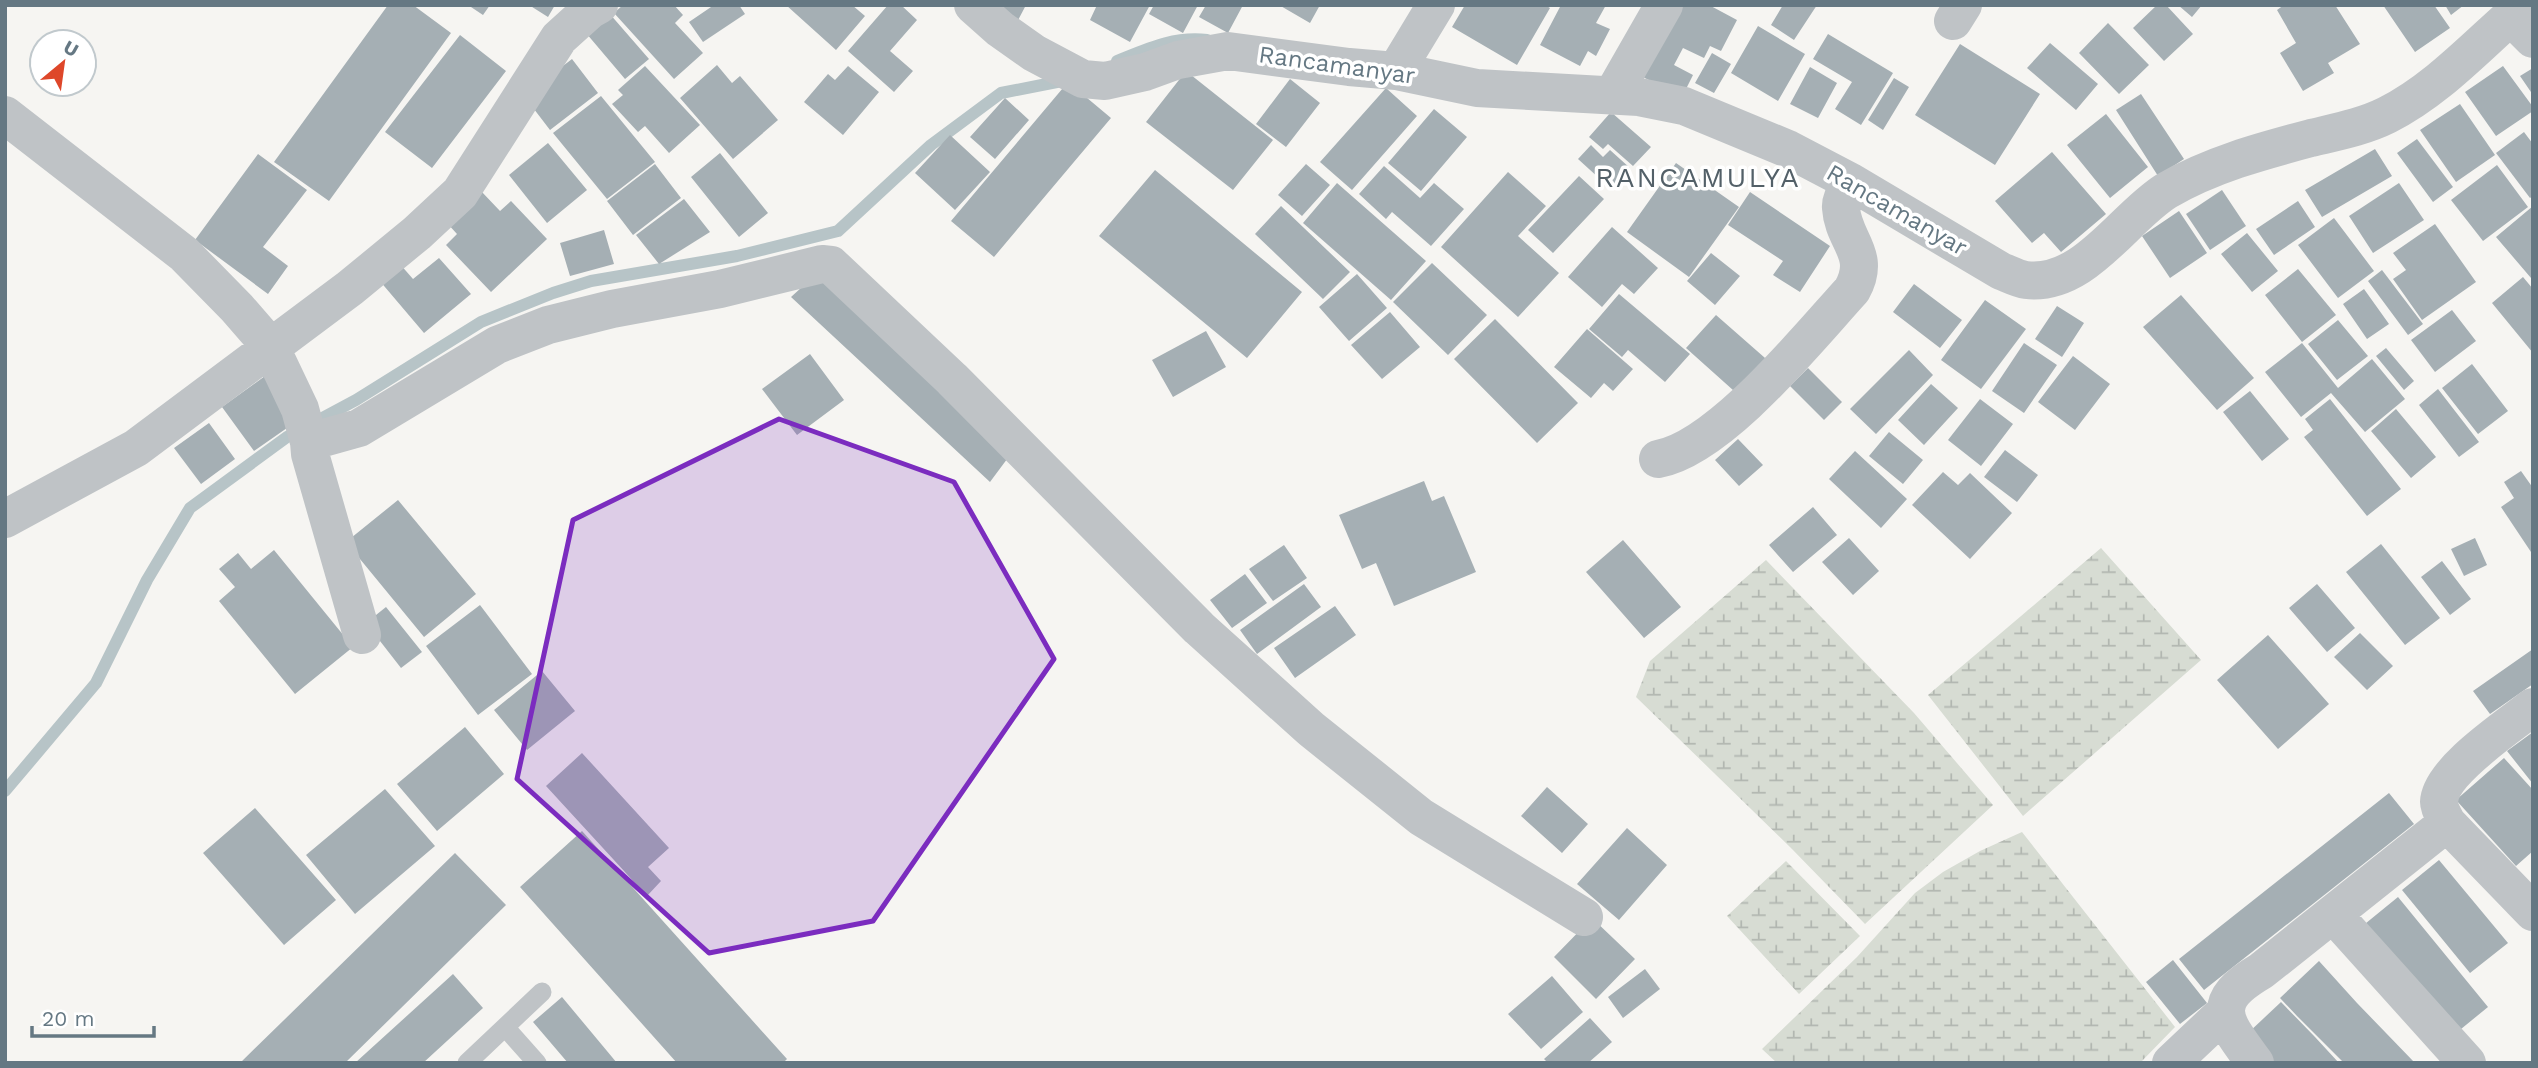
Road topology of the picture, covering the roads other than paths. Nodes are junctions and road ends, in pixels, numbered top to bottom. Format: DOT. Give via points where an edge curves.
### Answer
graph roads {
  1 [pos="599,5"];
  2 [pos="973,5"];
  3 [pos="1436,5"];
  4 [pos="1664,5"];
  5 [pos="2522,20"];
  6 [pos="1396,71"];
  7 [pos="1612,96"];
  8 [pos="5,115"];
  9 [pos="1851,182"];
  10 [pos="270,346"];
  11 [pos="299,412"];
  12 [pos="1658,459"];
  13 [pos="5,519"];
  14 [pos="362,635"];
  15 [pos="2533,707"];
  16 [pos="2447,823"];
  17 [pos="2533,912"];
  18 [pos="2333,914"];
  19 [pos="1584,917"];
  20 [pos="542,992"];
  21 [pos="2224,1013"];
  22 [pos="505,1027"];
  23 [pos="467,1063"];
  24 [pos="537,1063"];
  25 [pos="2171,1063"];
  26 [pos="2255,1063"];
  27 [pos="2467,1063"];
  1 -- 10 [label="street" via="559,38 460,193 350,288"];
  2 -- 6 [label="street, Rancamanyar" via="1034,53 1083,79 1105,81 1228,51"];
  3 -- 6 [label="street"];
  4 -- 7 [label="street"];
  5 -- 9 [label="street, Rancamanyar" via="2387,115 2245,157 2164,193 2081,264 2048,279 2025,280 2001,271"];
  6 -- 7 [label="street, Rancamanyar" via="1477,88"];
  7 -- 9 [label="street, Rancamanyar" via="1685,106 1777,144"];
  8 -- 10 [label="street" via="184,254"];
  9 -- 12 [label="street" via="1841,209 1860,262 1852,290 1744,405 1686,451"];
  10 -- 11 [label="street"];
  10 -- 13 [label="street" via="136,448"];
  11 -- 14 [label="street"];
  11 -- 19 [label="street" via="359,428 497,345 548,325 831,265 952,379 1199,628 1311,729 1421,817"];
  15 -- 16 [label="street" via="2462,764 2445,784 2439,803"];
  16 -- 17 [label="street"];
  16 -- 18 [label="street"];
  18 -- 21 [label="street" via="2245,980 2231,993"];
  18 -- 27 [label="street"];
  20 -- 22 [label="lane"];
  21 -- 25 [label="street"];
  21 -- 26 [label="street"];
  22 -- 23 [label="lane"];
  22 -- 24 [label="lane"];
}
